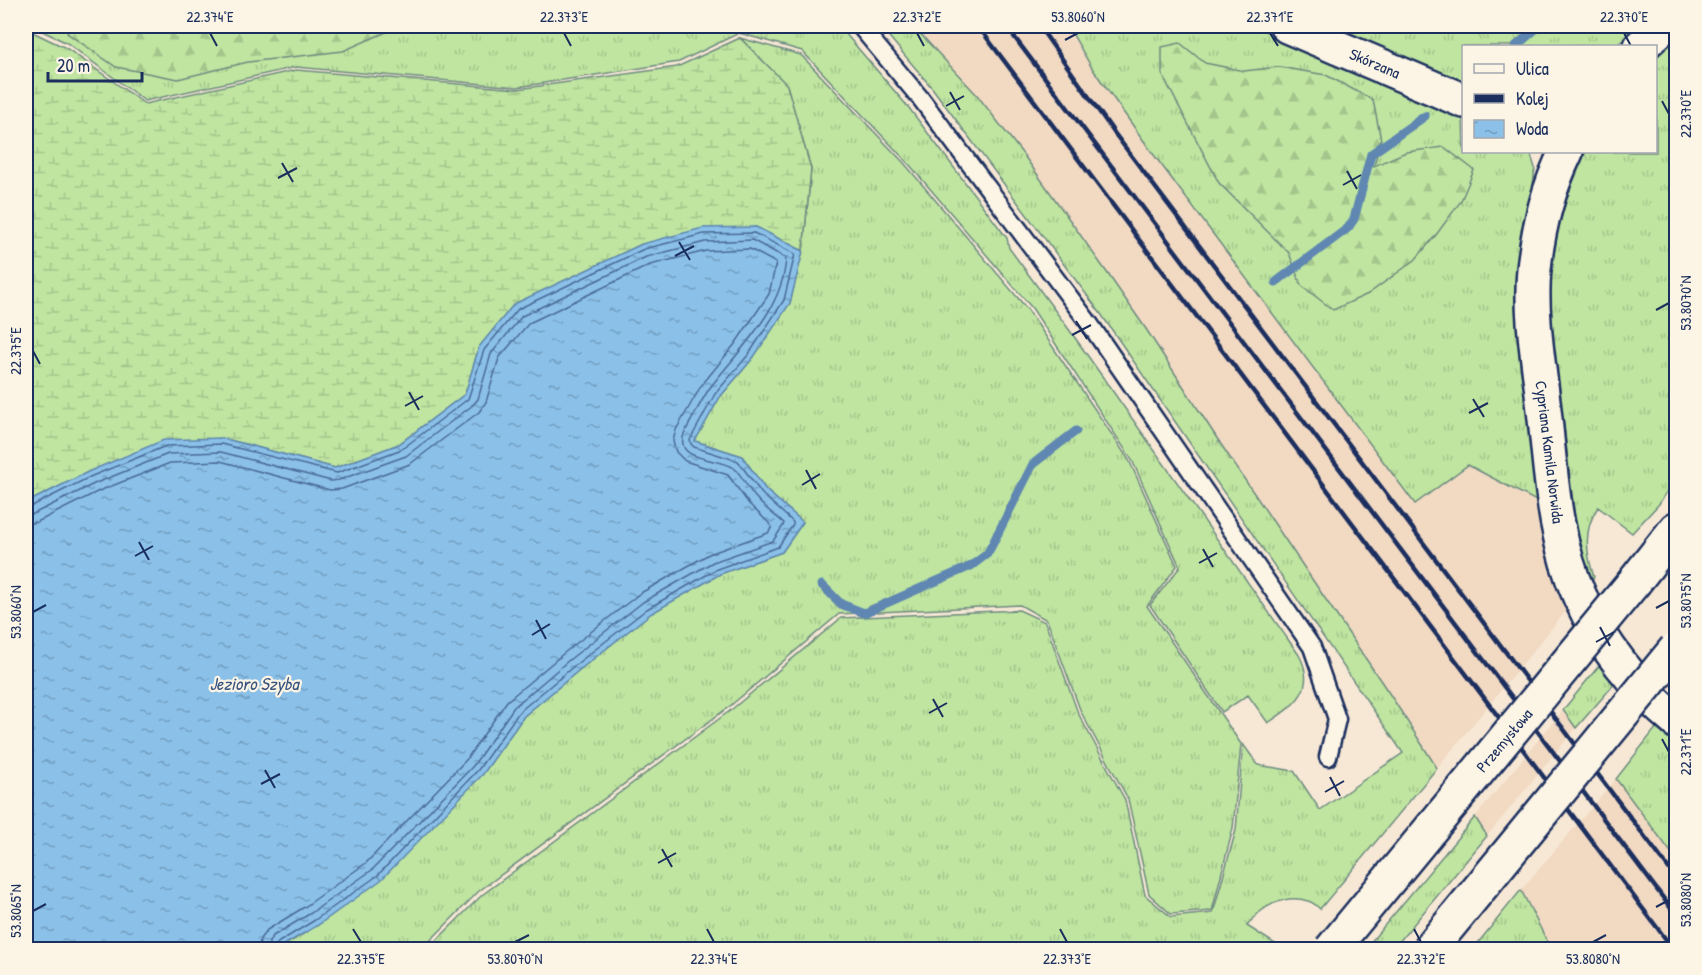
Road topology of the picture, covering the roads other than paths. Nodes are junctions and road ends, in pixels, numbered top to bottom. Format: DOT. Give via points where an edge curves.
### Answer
graph roads {
  1 [pos="860,26"];
  2 [pos="1287,26"];
  3 [pos="1664,26"];
  4 [pos="1642,45"];
  5 [pos="1462,100"];
  6 [pos="1566,153"];
  7 [pos="1677,529"];
  8 [pos="1677,649"];
  9 [pos="1677,721"];
  10 [pos="1328,757"];
  11 [pos="1331,950"];
  12 [pos="1428,950"];
  1 -- 10 [label="lane" via="921,99 1089,323 1312,647 1336,718"];
  2 -- 5 [label="main road, Skórzana"];
  3 -- 4 [label="main road"];
  6 -- 9 [label="main road, Cypriana Kamila Norwida" via="1544,212 1534,271 1534,321 1557,520 1575,586 1599,632 1635,682"];
  7 -- 11 [label="main road, Przemysłowa, bridge"];
  8 -- 12 [label="main road, bridge"];
}
